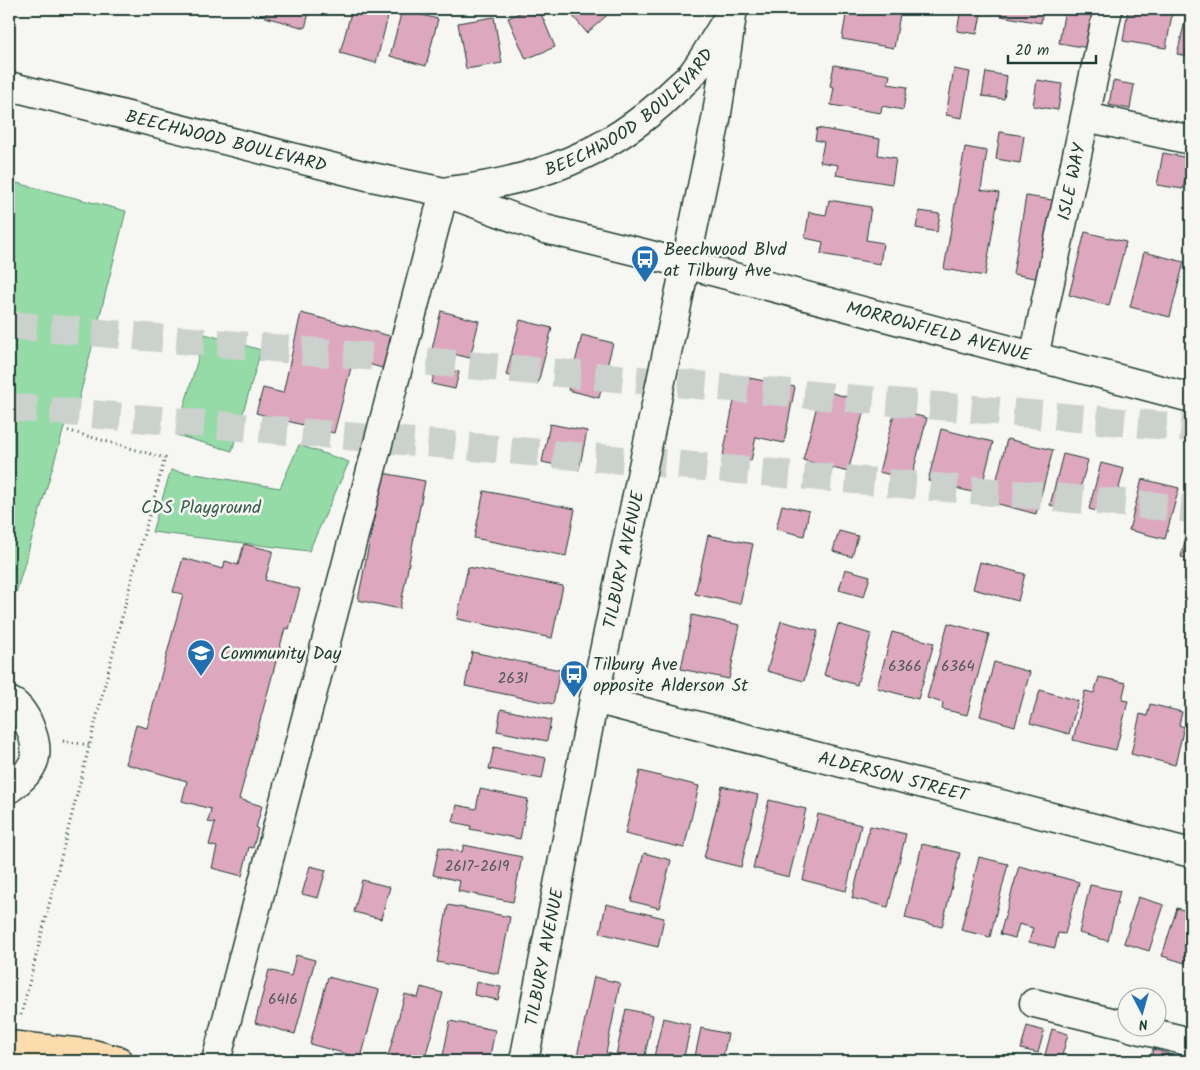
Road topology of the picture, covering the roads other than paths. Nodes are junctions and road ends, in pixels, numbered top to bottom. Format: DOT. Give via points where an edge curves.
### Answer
graph roads {
  1 [pos="1108,9"];
  2 [pos="733,10"];
  3 [pos="9,86"];
  4 [pos="1086,117"];
  5 [pos="1191,140"];
  6 [pos="444,192"];
  7 [pos="686,264"];
  8 [pos="1034,357"];
  9 [pos="1191,398"];
  10 [pos="594,698"];
  11 [pos="9,701"];
  12 [pos="9,790"];
  13 [pos="1191,853"];
  14 [pos="1034,1003"];
  15 [pos="1118,1024"];
  16 [pos="1168,1037"];
  17 [pos="1191,1042"];
  18 [pos="9,1045"];
  19 [pos="93,1058"];
  20 [pos="120,1061"];
  21 [pos="216,1061"];
  22 [pos="524,1061"];
  1 -- 4 [label="street, ISLE WAY"];
  2 -- 6 [label="street, BEECHWOOD BOULEVARD" via="693,73 652,113 598,149 546,171 485,187"];
  2 -- 7 [label="street, BEECHWOOD BOULEVARD" via="716,120"];
  3 -- 6 [label="street, BEECHWOOD BOULEVARD" via="367,176"];
  4 -- 5 [label="street"];
  4 -- 8 [label="street, ISLE WAY"];
  6 -- 7 [label="street, BEECHWOOD BOULEVARD" via="545,229"];
  6 -- 21 [label="street"];
  7 -- 8 [label="street, MORROWFIELD AVENUE"];
  7 -- 10 [label="street, TILBURY AVENUE"];
  8 -- 9 [label="street, MORROWFIELD AVENUE"];
  10 -- 13 [label="street, ALDERSON STREET"];
  10 -- 22 [label="street, TILBURY AVENUE"];
  11 -- 12 [label="street" via="24,715 34,738 36,755 26,776"];
  14 -- 15 [label="street"];
  16 -- 17 [label="street"];
  18 -- 19 [label="main road"];
  19 -- 20 [label="main road"];
}
